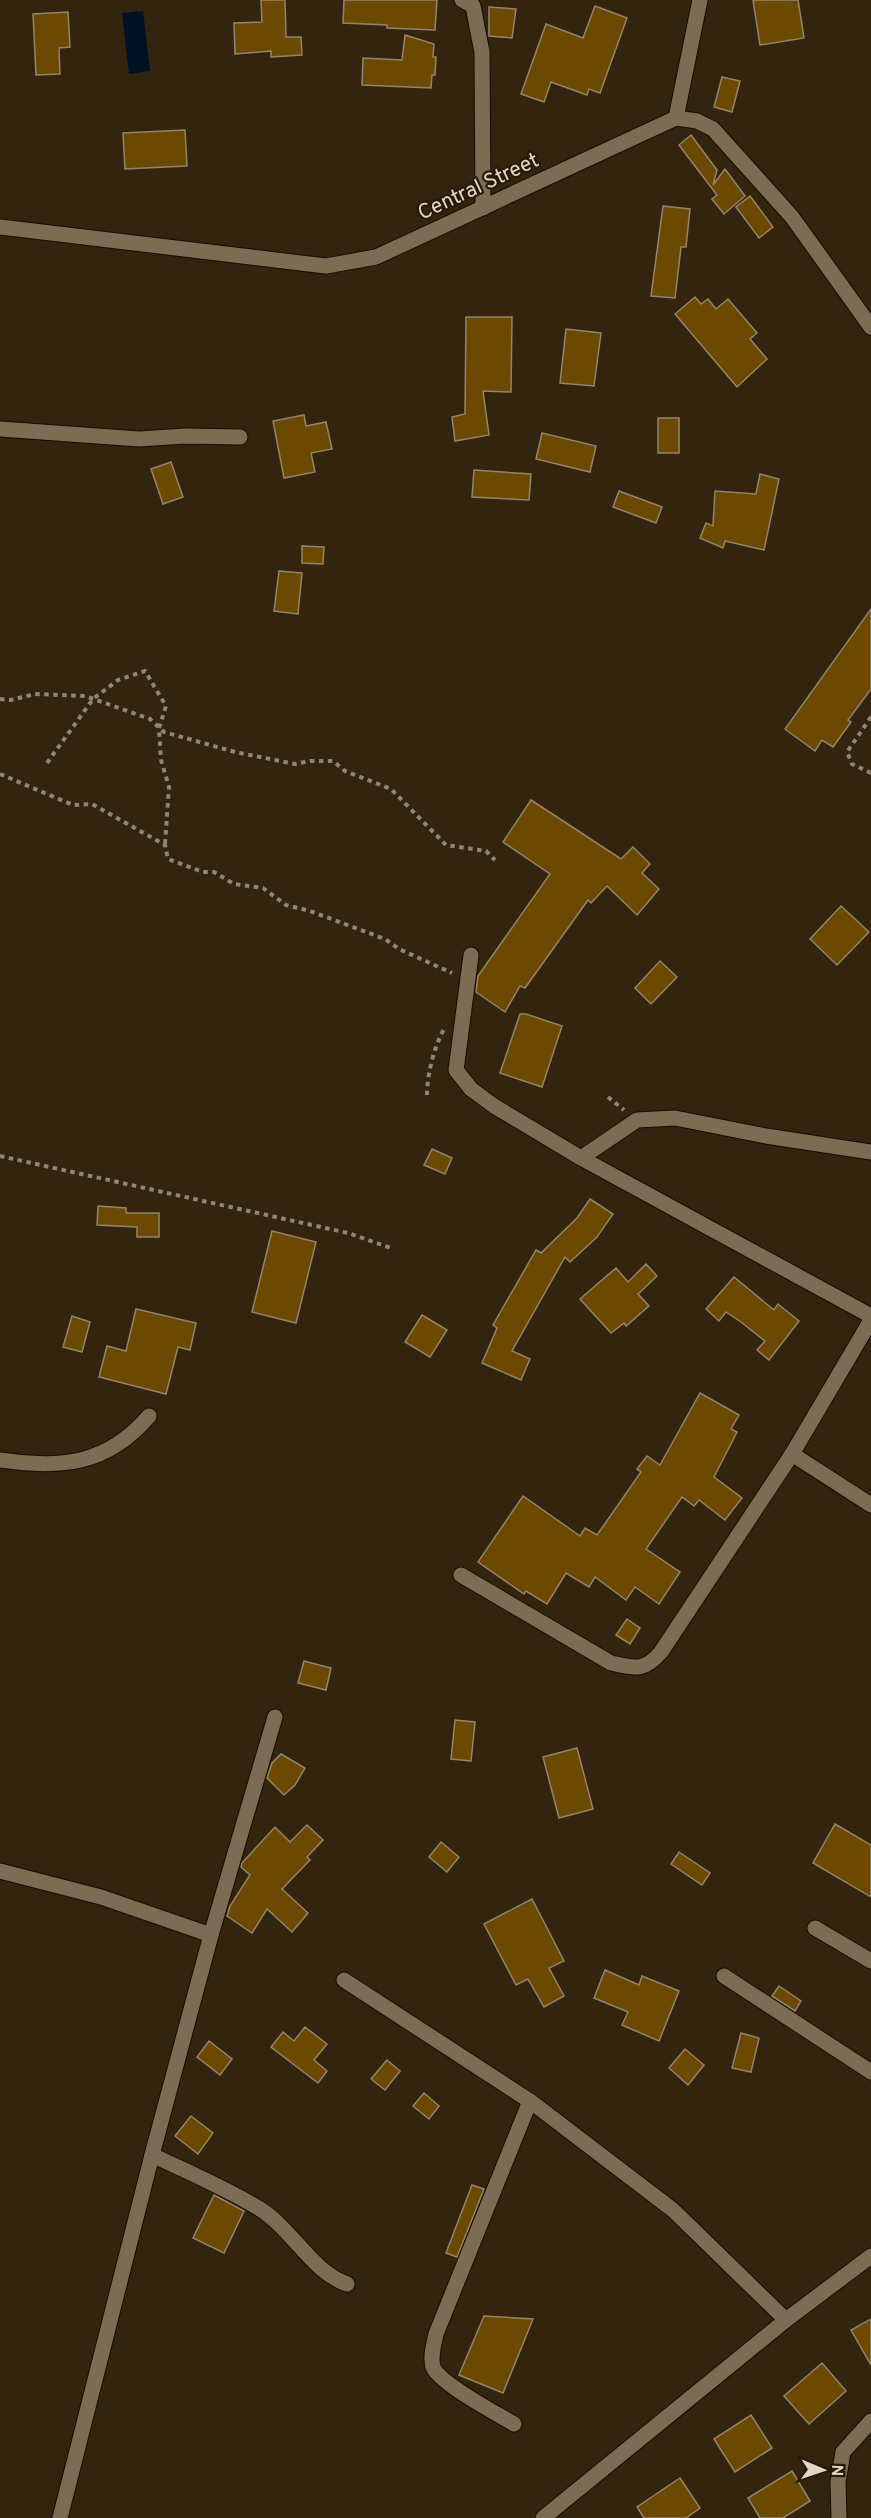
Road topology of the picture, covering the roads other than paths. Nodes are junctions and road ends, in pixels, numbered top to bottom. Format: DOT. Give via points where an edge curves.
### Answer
graph roads {
  1 [pos="462,0"];
  2 [pos="700,0"];
  3 [pos="676,118"];
  4 [pos="483,208"];
  5 [pos="0,227"];
  6 [pos="871,327"];
  7 [pos="0,429"];
  8 [pos="240,437"];
  9 [pos="471,954"];
  10 [pos="871,1152"];
  11 [pos="581,1158"];
  12 [pos="871,1318"];
  13 [pos="149,1416"];
  14 [pos="792,1454"];
  15 [pos="0,1460"];
  16 [pos="871,1505"];
  17 [pos="461,1575"];
  18 [pos="275,1717"];
  19 [pos="0,1871"];
  20 [pos="814,1928"];
  21 [pos="211,1935"];
  22 [pos="871,1961"];
  23 [pos="724,1976"];
  24 [pos="344,1980"];
  25 [pos="871,2072"];
  26 [pos="530,2101"];
  27 [pos="152,2154"];
  28 [pos="871,2256"];
  29 [pos="347,2284"];
  30 [pos="786,2320"];
  31 [pos="871,2421"];
  32 [pos="514,2424"];
  33 [pos="60,2518"];
  34 [pos="543,2518"];
  35 [pos="838,2518"];
  1 -- 4 [label="street" via="473,6 482,52"];
  2 -- 3 [label="street"];
  3 -- 4 [label="street, Central Street"];
  3 -- 6 [label="street" via="697,121 713,129 792,217"];
  4 -- 5 [label="street, Central Street" via="376,256 326,266"];
  7 -- 8 [label="street" via="140,439"];
  9 -- 11 [label="street" via="456,1070 471,1089 494,1106"];
  10 -- 11 [label="street" via="675,1118 637,1120"];
  11 -- 12 [label="street"];
  12 -- 14 [label="street"];
  13 -- 15 [label="street" via="128,1437 90,1458 57,1465"];
  14 -- 16 [label="street"];
  14 -- 17 [label="street" via="649,1665 634,1668 611,1663"];
  18 -- 21 [label="street"];
  19 -- 21 [label="street" via="101,1897"];
  20 -- 22 [label="street"];
  21 -- 27 [label="street"];
  23 -- 25 [label="street"];
  24 -- 26 [label="street"];
  26 -- 30 [label="street" via="673,2210"];
  26 -- 32 [label="street" via="436,2334 432,2354 441,2379"];
  27 -- 29 [label="street" via="261,2209 284,2226 334,2280"];
  27 -- 33 [label="street"];
  28 -- 30 [label="street"];
  30 -- 34 [label="street"];
  31 -- 35 [label="street" via="843,2452"];
}
